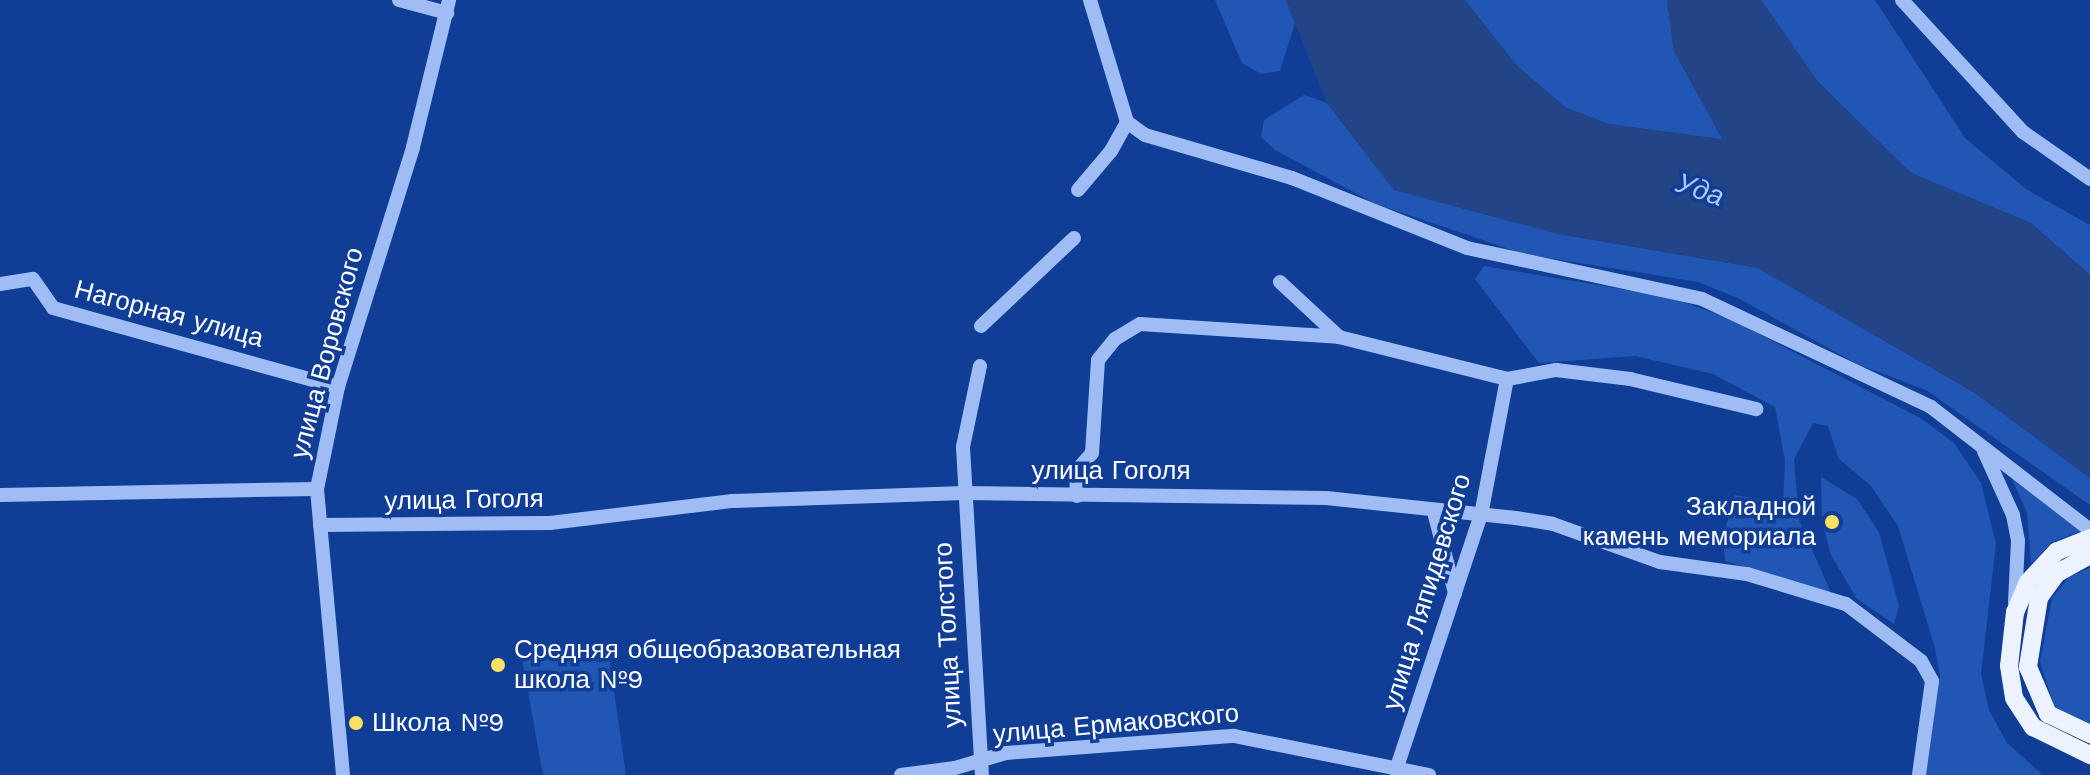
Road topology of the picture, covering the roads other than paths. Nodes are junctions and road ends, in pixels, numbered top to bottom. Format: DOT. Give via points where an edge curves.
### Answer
graph roads {
  1 [pos="399,0"];
  2 [pos="1090,0"];
  3 [pos="1902,0"];
  4 [pos="448,7"];
  5 [pos="1127,122"];
  6 [pos="2090,179"];
  7 [pos="1078,190"];
  8 [pos="1074,238"];
  9 [pos="1280,282"];
  10 [pos="0,284"];
  11 [pos="981,326"];
  12 [pos="1339,337"];
  13 [pos="980,366"];
  14 [pos="1507,379"];
  15 [pos="338,387"];
  16 [pos="1756,409"];
  17 [pos="1982,447"];
  18 [pos="317,489"];
  19 [pos="964,493"];
  20 [pos="0,495"];
  21 [pos="1077,496"];
  22 [pos="1434,512"];
  23 [pos="1481,515"];
  24 [pos="2090,523"];
  25 [pos="320,525"];
  26 [pos="2090,530"];
  27 [pos="2090,538"];
  28 [pos="2090,555"];
  29 [pos="1455,594"];
  30 [pos="2015,612"];
  31 [pos="2090,734"];
  32 [pos="2090,755"];
  33 [pos="981,768"];
  34 [pos="1396,770"];
  35 [pos="343,775"];
  36 [pos="901,775"];
  37 [pos="1429,775"];
  38 [pos="1919,775"];
  1 -- 4 [label="street"];
  2 -- 5 [label="street"];
  3 -- 6 [label="street" via="2023,132"];
  4 -- 15 [label="street, улица Воровского" via="413,147"];
  5 -- 7 [label="street"];
  5 -- 17 [label="street" via="1145,135 1292,178 1467,248 1702,299 1931,407"];
  8 -- 11 [label="street"];
  9 -- 12 [label="street"];
  10 -- 15 [label="street, Нагорная улица" via="33,279 53,308"];
  12 -- 14 [label="street"];
  12 -- 21 [label="street" via="1140,324 1098,360 1092,453 1076,471"];
  13 -- 19 [label="street, улица Толстого" via="963,447"];
  14 -- 16 [label="street" via="1556,370 1630,379"];
  14 -- 23 [label="street, улица Ляпидевского"];
  15 -- 18 [label="street, улица Воровского"];
  17 -- 24 [label="street"];
  17 -- 26 [label="street"];
  17 -- 30 [label="street" via="2016,528"];
  18 -- 20 [label="street"];
  18 -- 25 [label="street, улица Воровского"];
  19 -- 21 [label="street, улица Гоголя"];
  19 -- 25 [label="street, улица Гоголя" via="733,501 550,523"];
  19 -- 33 [label="street, улица Толстого"];
  21 -- 22 [label="street, улица Гоголя" via="1326,498"];
  22 -- 23 [label="street, улица Гоголя"];
  22 -- 29 [label="street"];
  23 -- 29 [label="street, улица Ляпидевского"];
  23 -- 38 [label="street, улица Гоголя" via="1553,524 1660,562 1805,589 1846,604 1921,661 1932,681"];
  25 -- 35 [label="street, улица Воровского"];
  27 -- 30 [label="main road" via="2046,559"];
  28 -- 31 [label="main road" via="2057,573 2039,598 2028,667 2048,714"];
  29 -- 34 [label="street, улица Ляпидевского"];
  30 -- 32 [label="main road" via="2010,682 2023,715 2045,735"];
  33 -- 34 [label="street, улица Ермаковского" via="1006,753 1254,736"];
  33 -- 36 [label="street, улица Ермаковского"];
  34 -- 37 [label="street, улица Ермаковского"];
}
